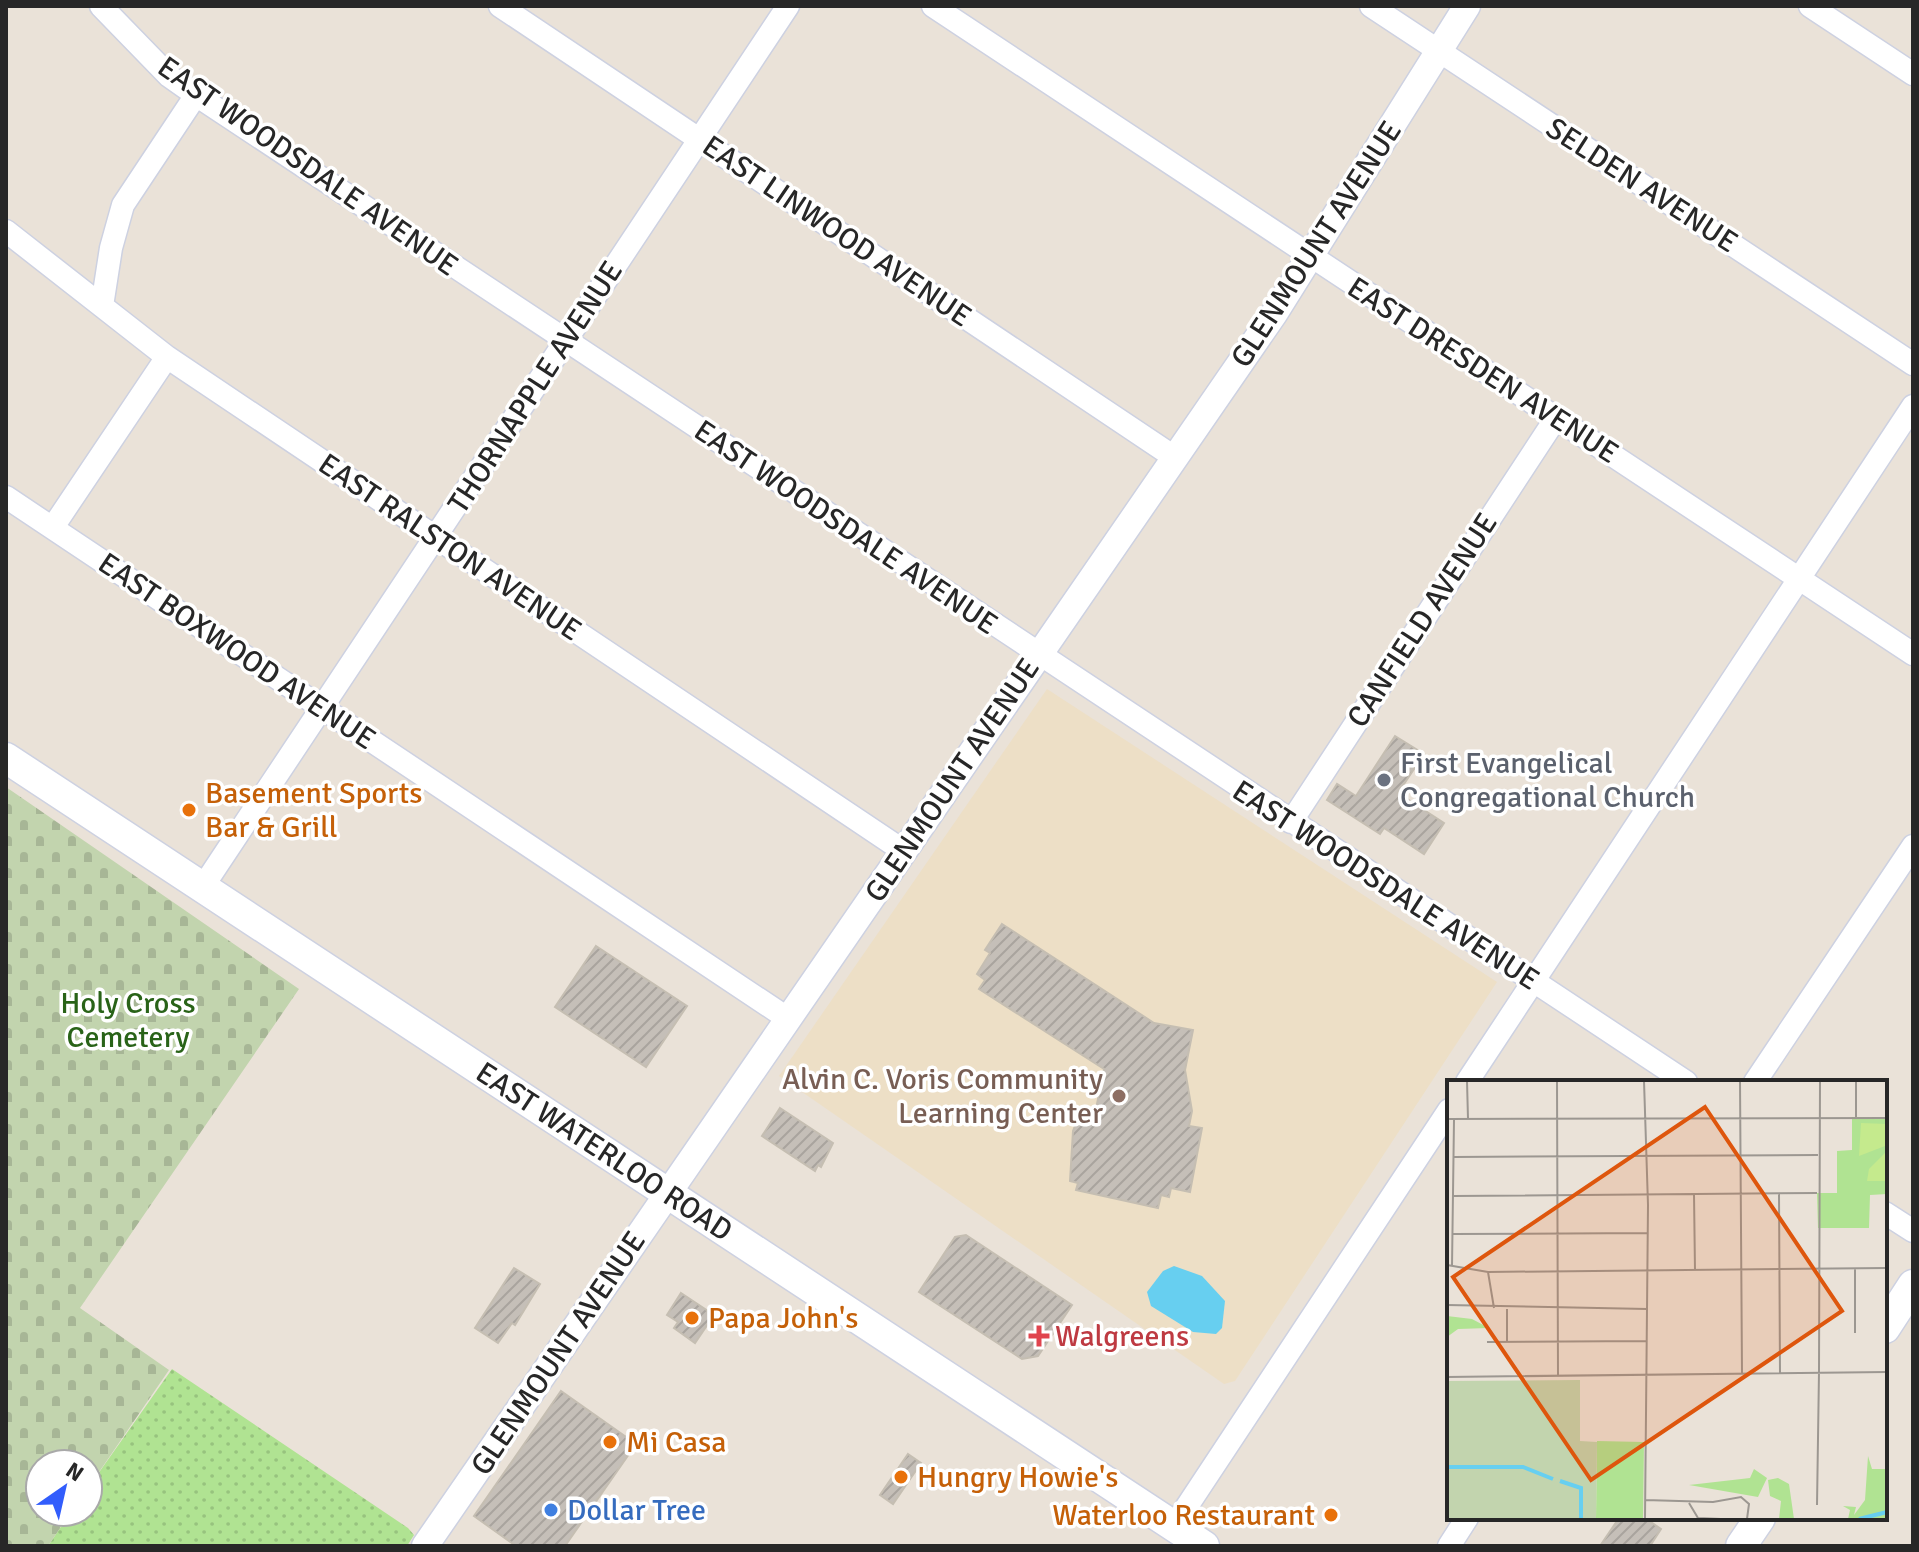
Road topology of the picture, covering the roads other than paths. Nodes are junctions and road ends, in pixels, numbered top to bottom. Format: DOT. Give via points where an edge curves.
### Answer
graph roads {
  1 [pos="101,6"];
  2 [pos="500,6"];
  3 [pos="788,6"];
  4 [pos="933,6"];
  5 [pos="1371,6"];
  6 [pos="1467,6"];
  7 [pos="1810,6"];
  8 [pos="1439,51"];
  9 [pos="1913,74"];
  10 [pos="196,95"];
  11 [pos="700,139"];
  12 [pos="6,231"];
  13 [pos="1311,257"];
  14 [pos="102,306"];
  15 [pos="566,340"];
  16 [pos="167,357"];
  17 [pos="1913,364"];
  18 [pos="1913,406"];
  19 [pos="1556,418"];
  20 [pos="1174,457"];
  21 [pos="6,497"];
  22 [pos="53,527"];
  23 [pos="436,537"];
  24 [pos="1800,579"];
  25 [pos="1913,654"];
  26 [pos="1037,655"];
  27 [pos="322,709"];
  28 [pos="6,758"];
  29 [pos="1291,822"];
  30 [pos="1913,846"];
  31 [pos="902,850"];
  32 [pos="202,888"];
  33 [pos="1533,982"];
  34 [pos="787,1018"];
  35 [pos="1468,1080"];
  36 [pos="1683,1080"];
  37 [pos="1756,1080"];
  38 [pos="1447,1113"];
  39 [pos="668,1193"];
  40 [pos="1887,1214"];
  41 [pos="1913,1231"];
  42 [pos="1913,1285"];
  43 [pos="1887,1325"];
  44 [pos="1466,1520"];
  45 [pos="1759,1520"];
  46 [pos="1174,1526"];
  47 [pos="425,1546"];
  48 [pos="1204,1546"];
  49 [pos="1449,1546"];
  50 [pos="1741,1546"];
  1 -- 10 [label="street, EAST WOODSDALE AVENUE" via="169,76"];
  2 -- 11 [label="street, EAST LINWOOD AVENUE"];
  3 -- 11 [label="street, THORNAPPLE AVENUE"];
  4 -- 13 [label="street, EAST DRESDEN AVENUE"];
  5 -- 8 [label="street, SELDEN AVENUE"];
  6 -- 8 [label="street, GLENMOUNT AVENUE"];
  7 -- 9 [label="street"];
  8 -- 13 [label="street, GLENMOUNT AVENUE"];
  8 -- 17 [label="street, SELDEN AVENUE"];
  10 -- 14 [label="street" via="123,205"];
  10 -- 15 [label="street, EAST WOODSDALE AVENUE"];
  11 -- 15 [label="street, THORNAPPLE AVENUE"];
  11 -- 20 [label="street, EAST LINWOOD AVENUE"];
  12 -- 14 [label="street, EAST RALSTON AVENUE"];
  13 -- 19 [label="street, EAST DRESDEN AVENUE"];
  13 -- 20 [label="street, GLENMOUNT AVENUE"];
  14 -- 16 [label="street, EAST RALSTON AVENUE"];
  15 -- 23 [label="street, THORNAPPLE AVENUE"];
  15 -- 26 [label="street, EAST WOODSDALE AVENUE"];
  16 -- 22 [label="street"];
  16 -- 23 [label="street, EAST RALSTON AVENUE"];
  18 -- 24 [label="street"];
  19 -- 24 [label="street, EAST DRESDEN AVENUE"];
  19 -- 29 [label="street, CANFIELD AVENUE"];
  20 -- 26 [label="street, GLENMOUNT AVENUE"];
  21 -- 22 [label="street, EAST BOXWOOD AVENUE"];
  22 -- 27 [label="street, EAST BOXWOOD AVENUE"];
  23 -- 27 [label="street, THORNAPPLE AVENUE"];
  23 -- 31 [label="street, EAST RALSTON AVENUE"];
  24 -- 25 [label="street, EAST DRESDEN AVENUE"];
  24 -- 33 [label="street"];
  26 -- 29 [label="street, EAST WOODSDALE AVENUE"];
  26 -- 31 [label="street, GLENMOUNT AVENUE"];
  27 -- 32 [label="street, THORNAPPLE AVENUE"];
  27 -- 34 [label="street, EAST BOXWOOD AVENUE"];
  28 -- 32 [label="main road, EAST WATERLOO ROAD"];
  29 -- 33 [label="street, EAST WOODSDALE AVENUE"];
  30 -- 37 [label="street"];
  31 -- 34 [label="street, GLENMOUNT AVENUE"];
  32 -- 39 [label="main road, EAST WATERLOO ROAD"];
  33 -- 35 [label="street"];
  33 -- 36 [label="street, EAST WOODSDALE AVENUE"];
  34 -- 39 [label="street, GLENMOUNT AVENUE"];
  38 -- 46 [label="street"];
  39 -- 46 [label="main road, EAST WATERLOO ROAD"];
  39 -- 47 [label="street, GLENMOUNT AVENUE"];
  40 -- 41 [label="street"];
  42 -- 43 [label="main road"];
  44 -- 49 [label="street"];
  45 -- 50 [label="main road"];
  46 -- 48 [label="main road, EAST WATERLOO ROAD"];
}
